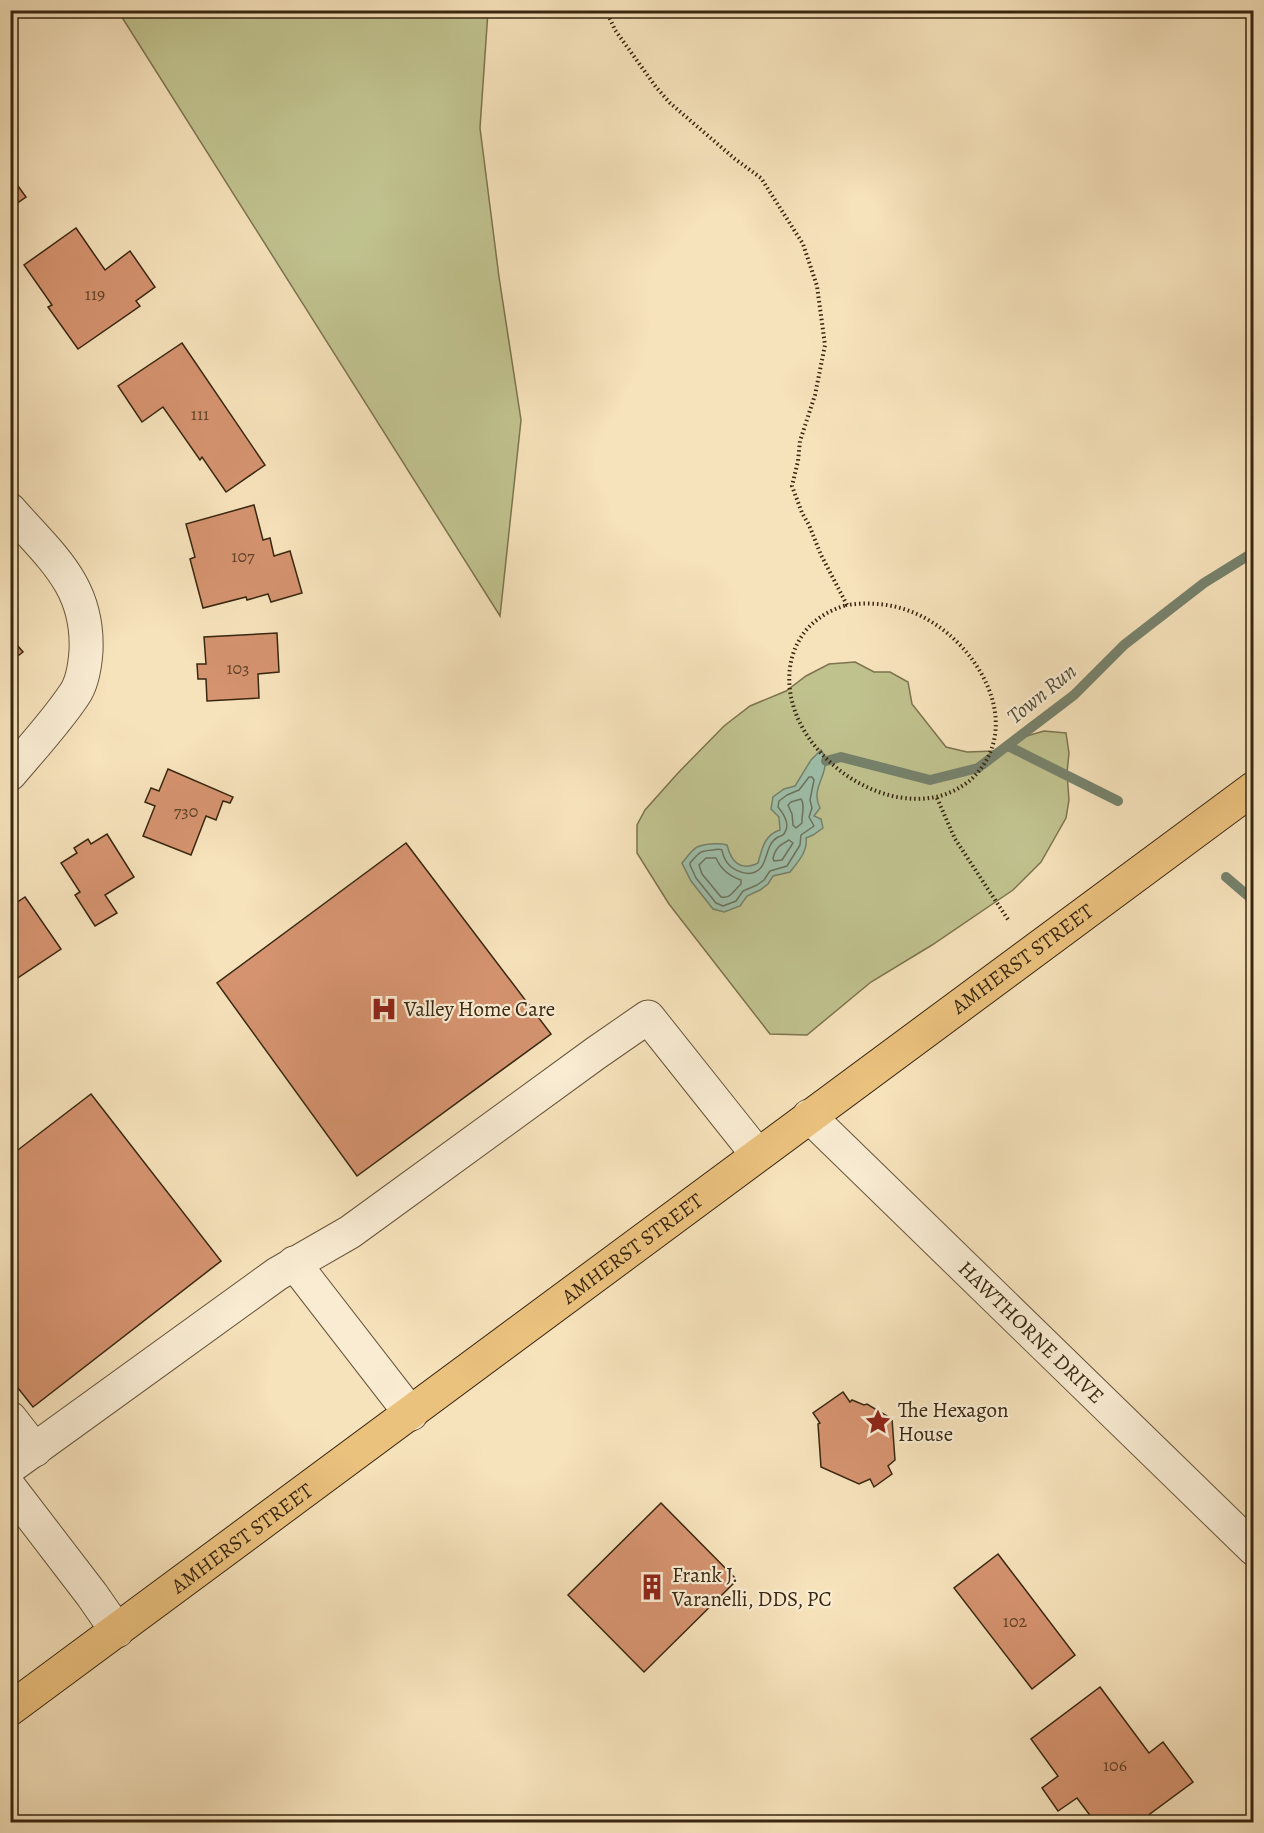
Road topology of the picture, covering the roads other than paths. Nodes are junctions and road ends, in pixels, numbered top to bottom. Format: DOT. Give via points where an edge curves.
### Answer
graph roads {
  1 [pos="10,510"];
  2 [pos="10,774"];
  3 [pos="1254,788"];
  4 [pos="809,1116"];
  5 [pos="758,1154"];
  6 [pos="294,1263"];
  7 [pos="411,1414"];
  8 [pos="10,1418"];
  9 [pos="23,1458"];
  10 [pos="10,1488"];
  11 [pos="1254,1549"];
  12 [pos="117,1631"];
  13 [pos="10,1710"];
  1 -- 2 [label="street" via="66,573 81,605 87,632 85,663 76,693"];
  3 -- 4 [label="main road, AMHERST STREET"];
  4 -- 5 [label="main road, AMHERST STREET"];
  4 -- 11 [label="street, HAWTHORNE DRIVE"];
  5 -- 6 [label="street" via="648,1017 350,1232"];
  5 -- 7 [label="main road, AMHERST STREET"];
  6 -- 7 [label="street"];
  6 -- 9 [label="street"];
  7 -- 12 [label="main road, AMHERST STREET"];
  8 -- 9 [label="street"];
  10 -- 12 [label="street"];
  12 -- 13 [label="main road, AMHERST STREET"];
}
